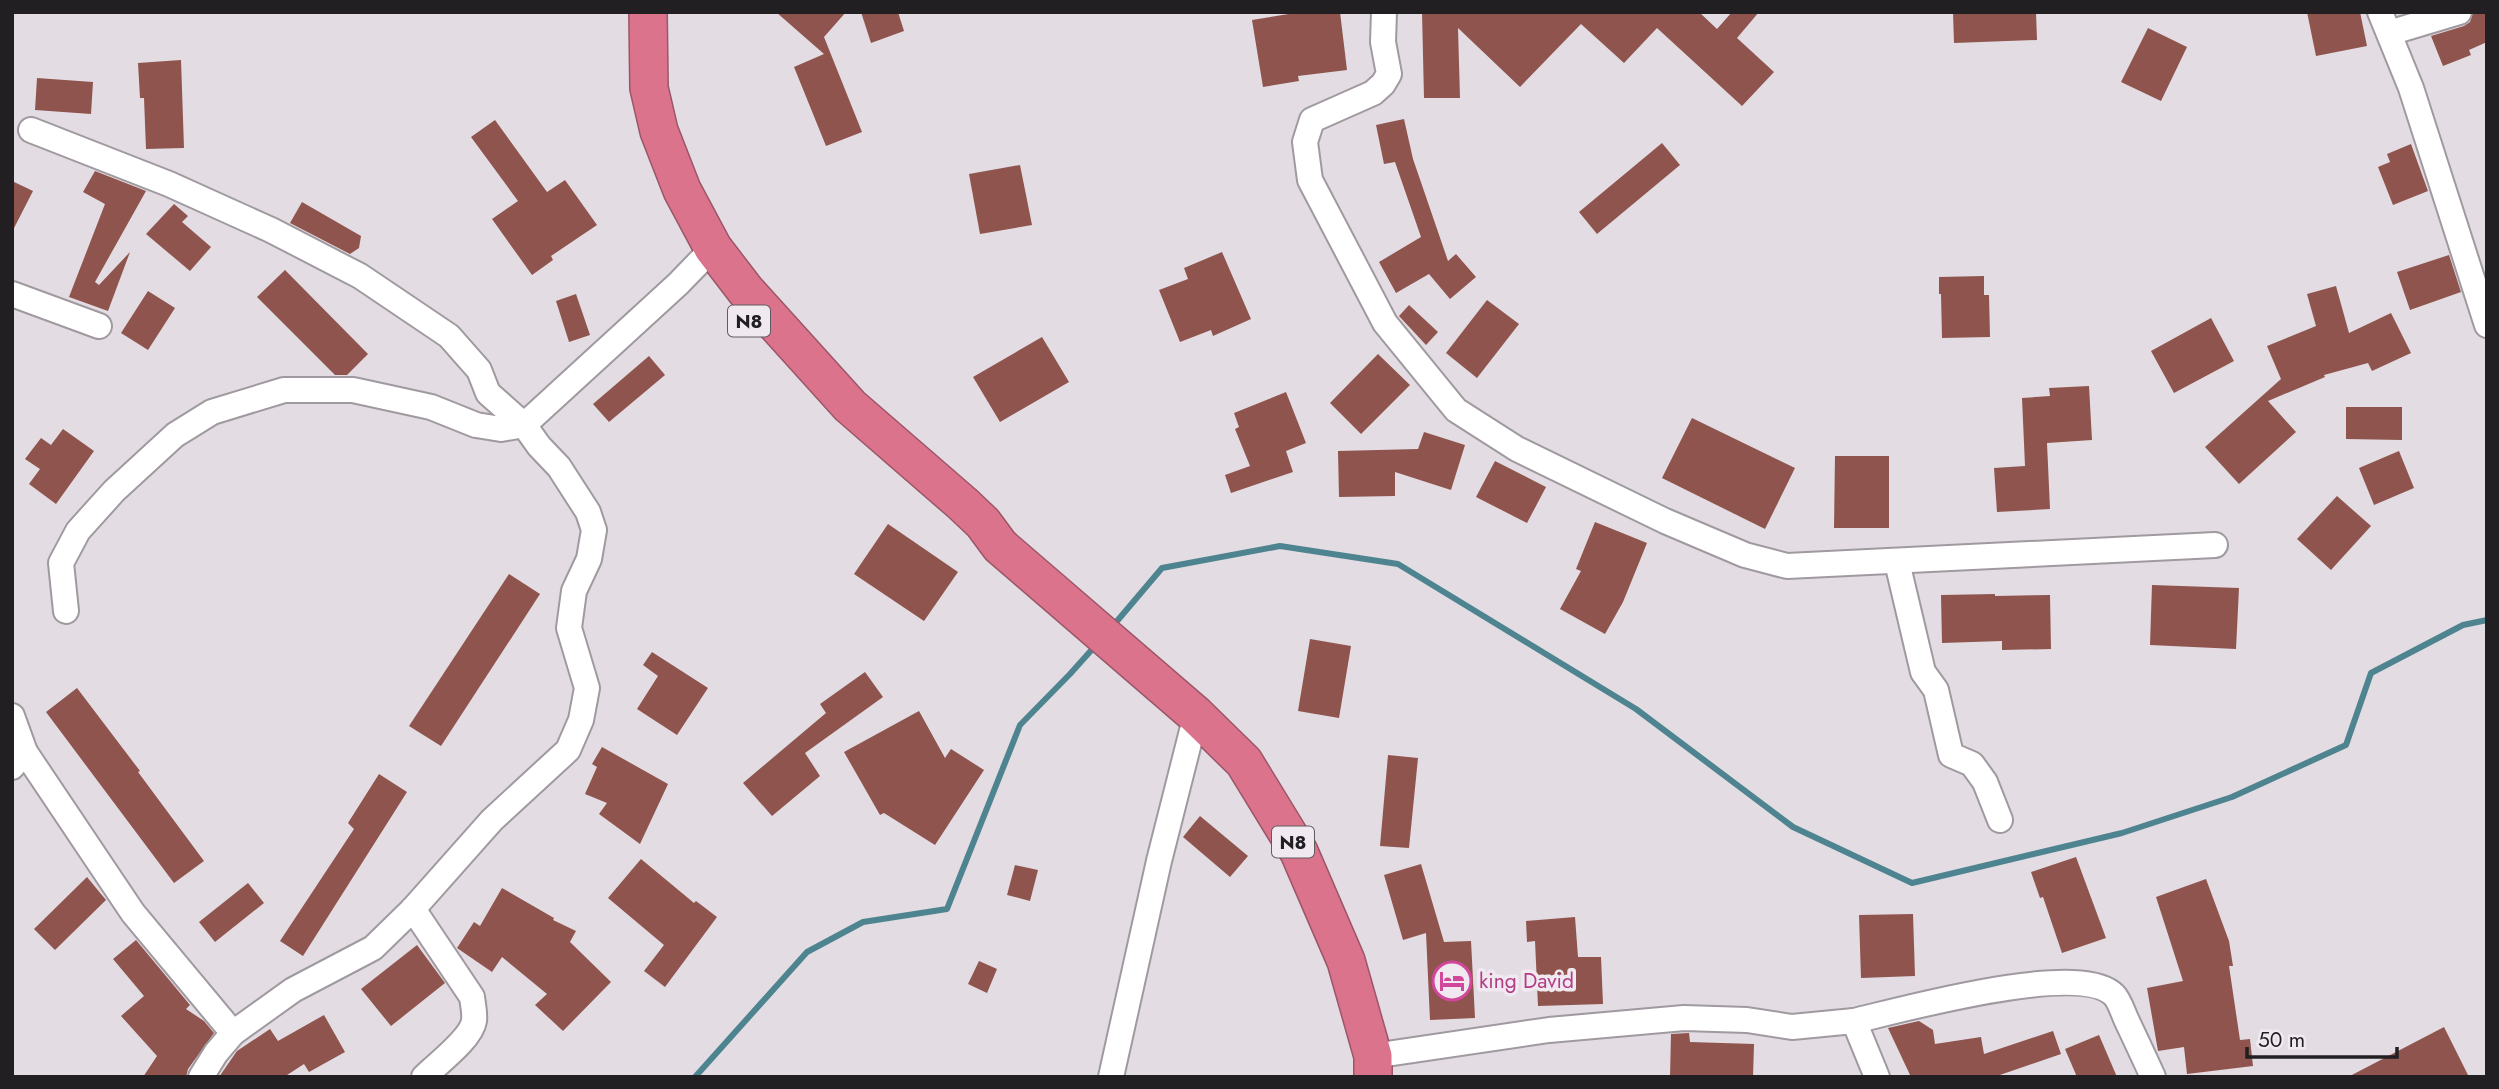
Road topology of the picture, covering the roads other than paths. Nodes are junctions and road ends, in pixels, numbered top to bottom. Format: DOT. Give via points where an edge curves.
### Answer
graph roads {
  1 [pos="630,12"];
  2 [pos="648,12"];
  3 [pos="1384,12"];
  4 [pos="2459,12"];
  5 [pos="2385,23"];
  6 [pos="31,130"];
  7 [pos="706,255"];
  8 [pos="12,295"];
  9 [pos="2487,325"];
  10 [pos="99,326"];
  11 [pos="524,425"];
  12 [pos="2214,545"];
  13 [pos="1896,562"];
  14 [pos="66,611"];
  15 [pos="1196,715"];
  16 [pos="12,716"];
  17 [pos="19,759"];
  18 [pos="2000,820"];
  19 [pos="413,909"];
  20 [pos="1854,1021"];
  21 [pos="233,1033"];
  22 [pos="1373,1066"];
  23 [pos="201,1077"];
  24 [pos="424,1077"];
  25 [pos="1111,1077"];
  26 [pos="1877,1077"];
  27 [pos="2153,1077"];
  1 -- 7 [label="highway, N8" via="631,90 641,136 666,198"];
  2 -- 7 [label="highway, N8" via="649,88 659,131"];
  3 -- 13 [label="street" via="1389,74 1373,93 1311,120 1305,142 1310,180 1385,323 1456,410 1517,449 1745,555 1787,566"];
  4 -- 5 [label="street"];
  5 -- 9 [label="street" via="2411,88"];
  6 -- 11 [label="street" via="182,190 360,276 449,336 480,370 488,393"];
  7 -- 11 [label="street"];
  7 -- 15 [label="highway, N8" via="746,290 849,406 963,504 1000,546 1075,613"];
  8 -- 10 [label="street"];
  11 -- 14 [label="street" via="501,429 476,425 431,407 354,390 284,390 212,412 175,435 78,531 61,563"];
  11 -- 19 [label="street" via="566,478 594,530 589,559 574,591 569,628 587,688 580,720 568,750 492,820"];
  12 -- 13 [label="street"];
  13 -- 18 [label="street" via="1923,672 1936,690 1951,755 1972,764 1985,782"];
  15 -- 22 [label="highway, N8" via="1244,762 1299,852 1346,961"];
  15 -- 25 [label="street"];
  16 -- 17 [label="street"];
  17 -- 21 [label="street" via="133,913"];
  19 -- 21 [label="street" via="373,948 293,990"];
  19 -- 24 [label="street" via="472,997 474,1012 466,1037"];
  20 -- 22 [label="street" via="1792,1027 1684,1018 1549,1030"];
  20 -- 26 [label="street"];
  20 -- 27 [label="street" via="1982,991 2086,982 2115,996"];
  21 -- 23 [label="street"];
}
